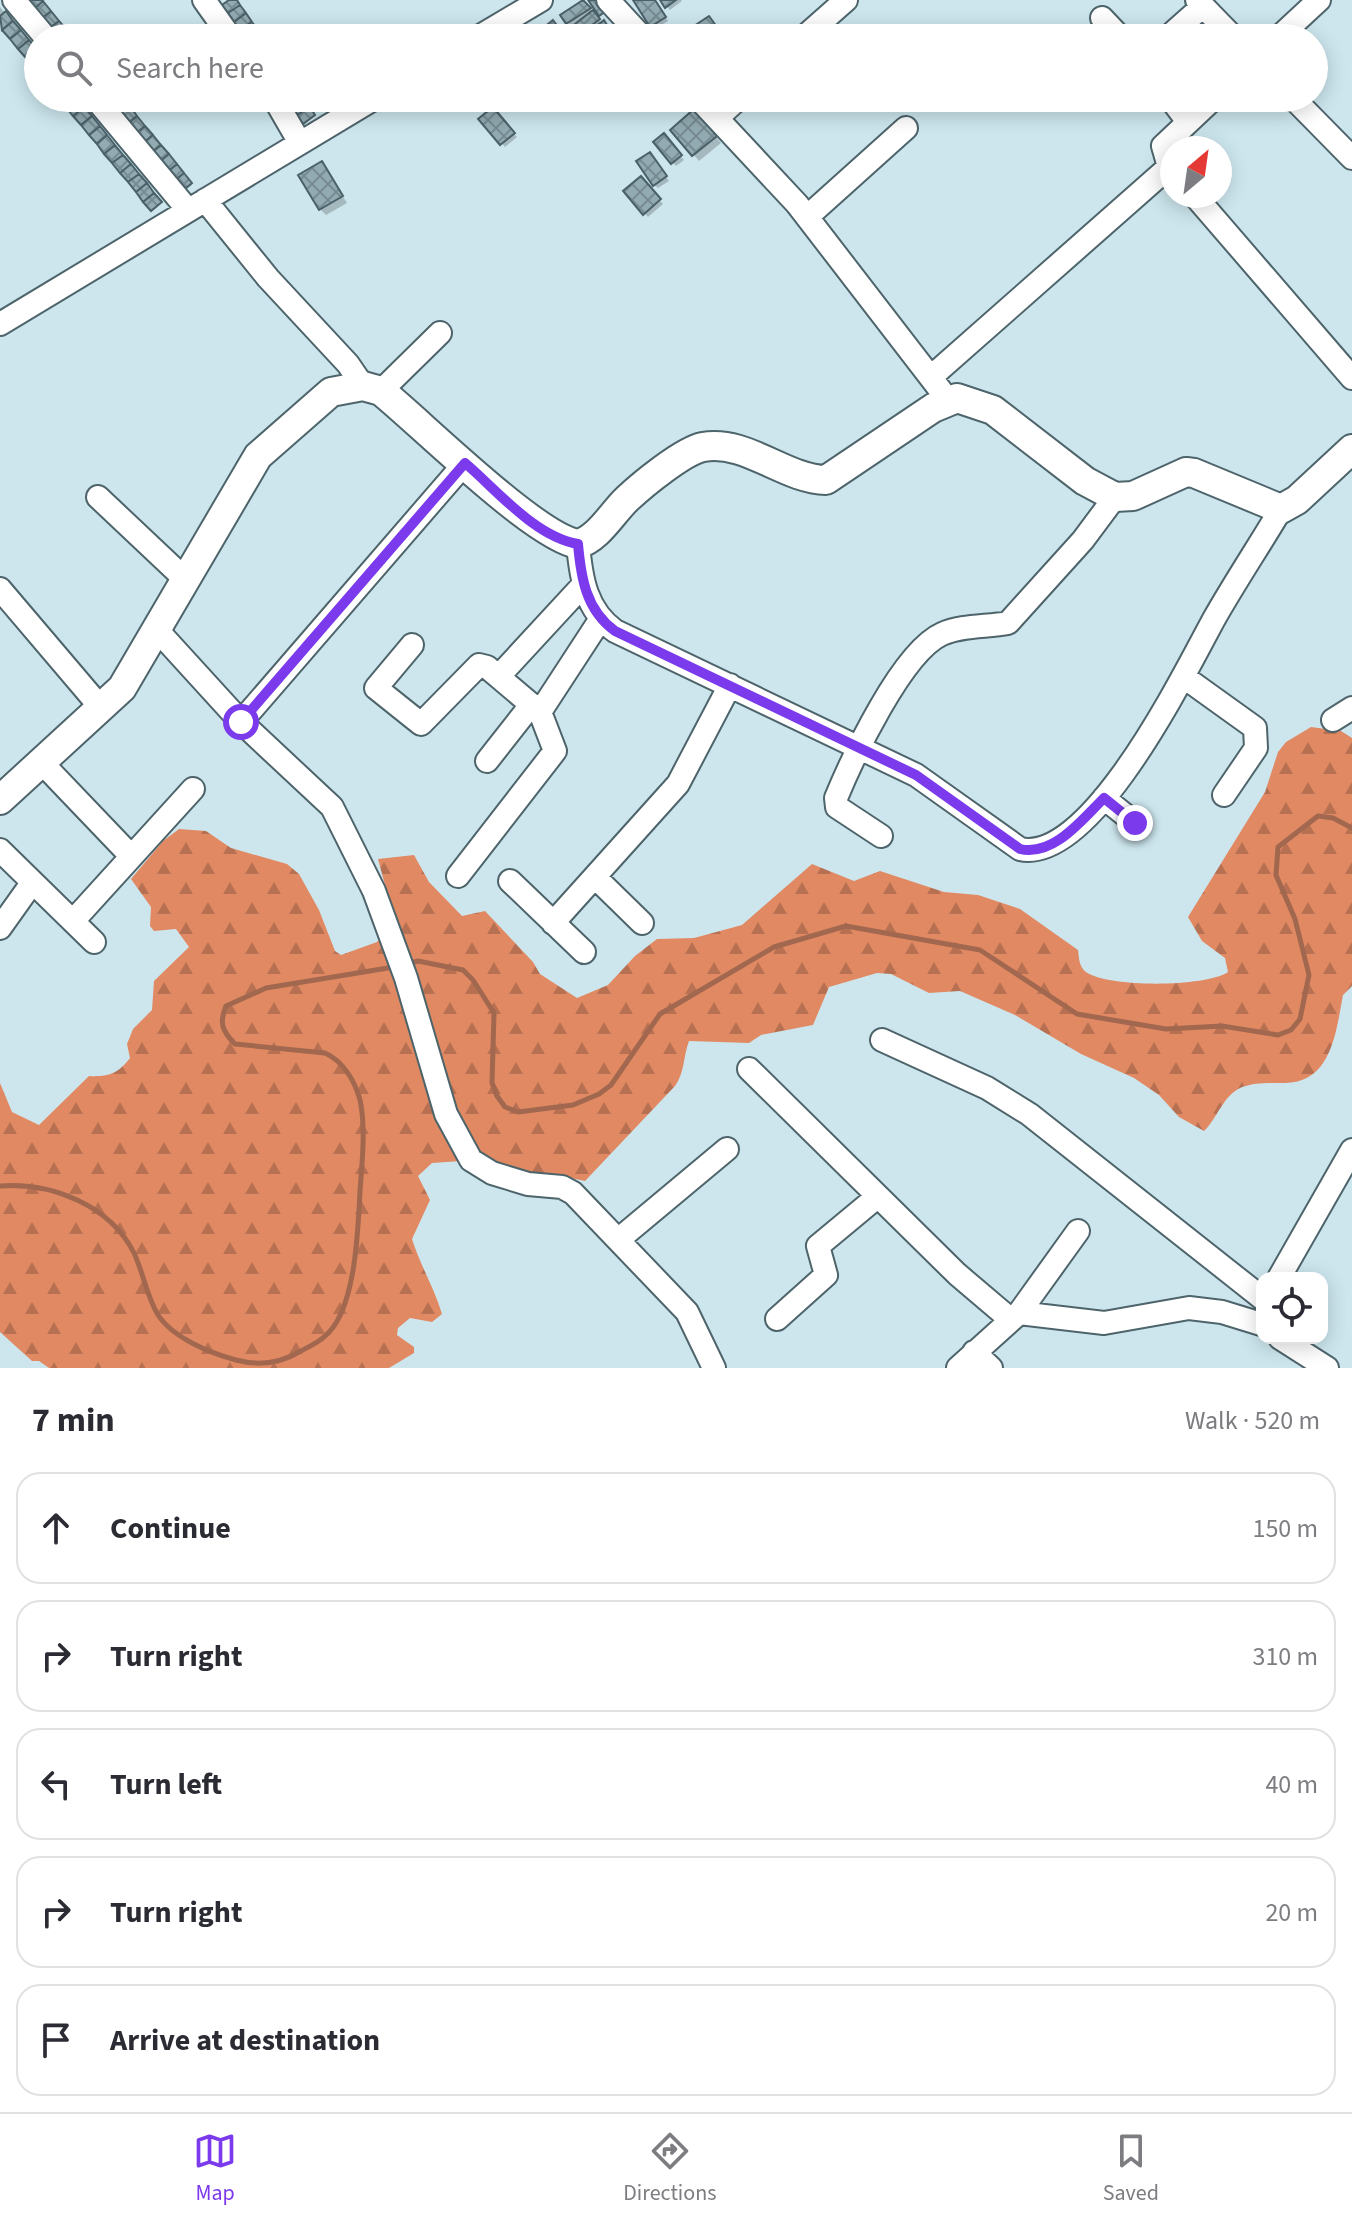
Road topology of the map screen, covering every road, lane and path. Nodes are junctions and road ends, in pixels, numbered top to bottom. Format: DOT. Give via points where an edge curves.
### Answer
graph roads {
  1 [pos="14,0"];
  2 [pos="204,0"];
  3 [pos="541,0"];
  4 [pos="608,0"];
  5 [pos="846,0"];
  6 [pos="1200,3"];
  7 [pos="1306,4"];
  8 [pos="1102,18"];
  9 [pos="34,24"];
  10 [pos="221,24"];
  11 [pos="501,24"];
  12 [pos="630,24"];
  13 [pos="819,24"];
  14 [pos="1108,24"];
  15 [pos="1180,24"];
  16 [pos="1220,24"];
  17 [pos="1290,24"];
  18 [pos="108,112"];
  19 [pos="282,112"];
  20 [pos="352,112"];
  21 [pos="711,112"];
  22 [pos="724,112"];
  23 [pos="1180,112"];
  24 [pos="1199,112"];
  25 [pos="1307,112"];
  26 [pos="717,118"];
  27 [pos="1188,122"];
  28 [pos="906,128"];
  29 [pos="1173,136"];
  30 [pos="300,143"];
  31 [pos="1352,158"];
  32 [pos="1160,178"];
  33 [pos="197,205"];
  34 [pos="1205,208"];
  35 [pos="807,217"];
  36 [pos="1,322"];
  37 [pos="440,333"];
  38 [pos="931,377"];
  39 [pos="1352,378"];
  40 [pos="372,388"];
  41 [pos="948,400"];
  42 [pos="1352,449"];
  43 [pos="465,463"];
  44 [pos="98,497"];
  45 [pos="1115,497"];
  46 [pos="1281,509"];
  47 [pos="578,544"];
  48 [pos="187,581"];
  49 [pos="584,584"];
  50 [pos="0,589"];
  51 [pos="600,620"];
  52 [pos="158,631"];
  53 [pos="412,645"];
  54 [pos="499,676"];
  55 [pos="1184,677"];
  56 [pos="730,685"];
  57 [pos="536,708"];
  58 [pos="1352,708"];
  59 [pos="102,709"];
  60 [pos="1333,720"];
  61 [pos="241,722"];
  62 [pos="858,746"];
  63 [pos="487,761"];
  64 [pos="43,764"];
  65 [pos="193,789"];
  66 [pos="1224,795"];
  67 [pos="1104,798"];
  68 [pos="0,800"];
  69 [pos="1135,823"];
  70 [pos="881,836"];
  71 [pos="0,850"];
  72 [pos="131,856"];
  73 [pos="458,876"];
  74 [pos="595,877"];
  75 [pos="510,881"];
  76 [pos="32,883"];
  77 [pos="73,921"];
  78 [pos="553,923"];
  79 [pos="642,923"];
  80 [pos="0,928"];
  81 [pos="94,942"];
  82 [pos="584,952"];
  83 [pos="882,1040"];
  84 [pos="749,1069"];
  85 [pos="727,1149"];
  86 [pos="1352,1150"];
  87 [pos="877,1197"];
  88 [pos="1078,1231"];
  89 [pos="618,1240"];
  90 [pos="1282,1272"];
  91 [pos="1256,1293"];
  92 [pos="1014,1316"];
  93 [pos="1256,1318"];
  94 [pos="777,1319"];
  95 [pos="1289,1344"];
  96 [pos="966,1360"];
  97 [pos="714,1368"];
  98 [pos="991,1368"];
  99 [pos="1327,1368"];
  1 -- 9 [label="street"];
  2 -- 10 [label="street"];
  3 -- 11 [label="street"];
  4 -- 12 [label="street"];
  5 -- 13 [label="street"];
  6 -- 15 [label="street"];
  6 -- 16 [label="street"];
  7 -- 17 [label="street"];
  8 -- 14 [label="street"];
  18 -- 33 [label="street"];
  19 -- 30 [label="street"];
  20 -- 30 [label="street"];
  21 -- 26 [label="street"];
  22 -- 26 [label="street"];
  23 -- 27 [label="street"];
  24 -- 27 [label="street"];
  25 -- 31 [label="street"];
  26 -- 35 [label="street"];
  27 -- 29 [label="street"];
  28 -- 35 [label="street"];
  30 -- 33 [label="street"];
  32 -- 38 [label="street"];
  33 -- 36 [label="street"];
  33 -- 40 [label="street"];
  34 -- 39 [label="street"];
  35 -- 38 [label="street"];
  37 -- 40 [label="street"];
  38 -- 41 [label="street"];
  40 -- 43 [label="main road"];
  40 -- 48 [label="main road" via="331,392 258,456"];
  41 -- 45 [label="main road" via="993,410 1085,481"];
  41 -- 47 [label="main road" via="826,480 809,479 728,448 702,447 629,497"];
  42 -- 46 [label="main road"];
  43 -- 47 [label="main road" via="531,520 560,540"];
  43 -- 61 [label="street"];
  44 -- 48 [label="street"];
  45 -- 46 [label="main road" via="1133,496 1186,472"];
  45 -- 62 [label="street" via="1008,623 954,629 920,652"];
  46 -- 55 [label="street"];
  47 -- 49 [label="street"];
  48 -- 52 [label="main road"];
  49 -- 51 [label="street"];
  49 -- 54 [label="street"];
  50 -- 59 [label="street"];
  51 -- 56 [label="street" via="647,648"];
  51 -- 57 [label="street"];
  52 -- 59 [label="main road"];
  52 -- 61 [label="street"];
  53 -- 54 [label="street" via="376,688 421,724 472,669 487,667"];
  54 -- 57 [label="street"];
  55 -- 66 [label="street" via="1255,728 1256,748"];
  55 -- 67 [label="street" via="1136,757"];
  56 -- 62 [label="street"];
  56 -- 74 [label="street" via="678,784"];
  57 -- 63 [label="street"];
  57 -- 73 [label="street" via="555,751"];
  58 -- 60 [label="street"];
  59 -- 64 [label="main road"];
  61 -- 89 [label="street" via="332,807 374,891 446,1114 471,1160 528,1184 562,1187"];
  62 -- 67 [label="street" via="916,775 1030,852 1047,847"];
  62 -- 70 [label="street" via="836,803"];
  64 -- 68 [label="main road"];
  64 -- 72 [label="street"];
  65 -- 72 [label="street"];
  67 -- 69 [label="street"];
  71 -- 76 [label="street"];
  72 -- 77 [label="street"];
  74 -- 78 [label="street"];
  74 -- 79 [label="street"];
  75 -- 78 [label="street"];
  76 -- 77 [label="street"];
  76 -- 80 [label="street"];
  77 -- 81 [label="street"];
  78 -- 82 [label="street"];
  83 -- 91 [label="street" via="987,1088 1029,1114"];
  84 -- 87 [label="street"];
  85 -- 89 [label="street"];
  86 -- 90 [label="street"];
  87 -- 92 [label="street" via="957,1274"];
  87 -- 94 [label="street" via="818,1246 826,1275"];
  88 -- 92 [label="street"];
  89 -- 97 [label="street" via="687,1312"];
  92 -- 93 [label="street" via="1104,1323 1189,1308"];
  92 -- 96 [label="street"];
  95 -- 99 [label="street"];
  96 -- 98 [label="street"];
}
